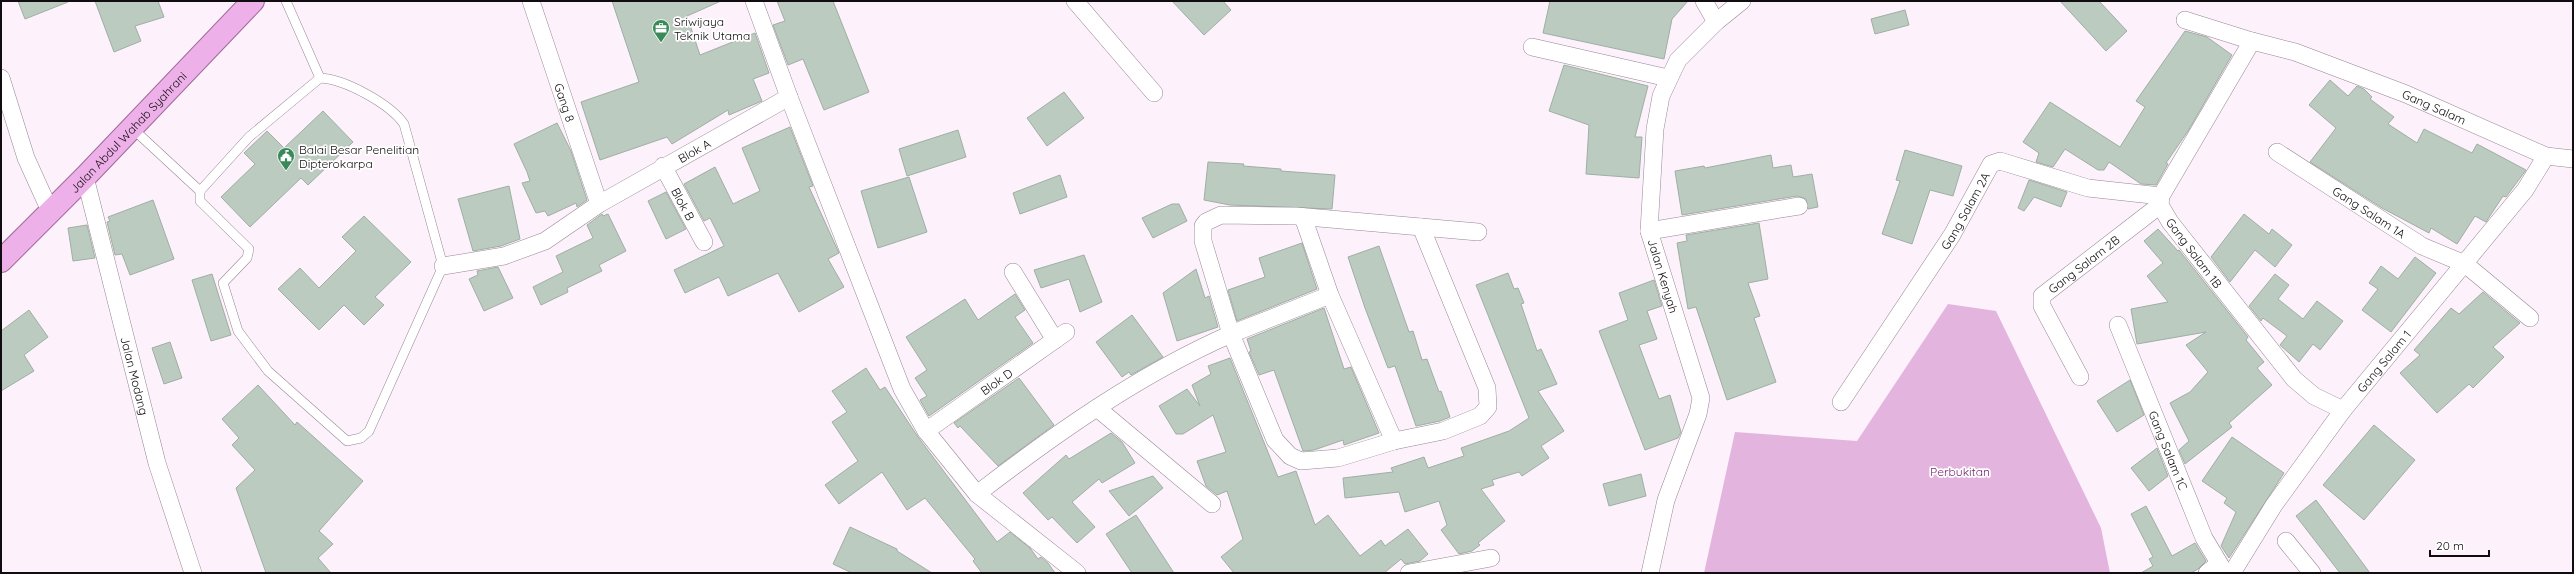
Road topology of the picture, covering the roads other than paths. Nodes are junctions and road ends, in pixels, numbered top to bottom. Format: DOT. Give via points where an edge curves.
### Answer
graph roads {
  1 [pos="253,1"];
  2 [pos="286,1"];
  3 [pos="531,1"];
  4 [pos="754,1"];
  5 [pos="1075,1"];
  6 [pos="1704,1"];
  7 [pos="1742,1"];
  8 [pos="2185,20"];
  9 [pos="1716,22"];
  10 [pos="2252,41"];
  11 [pos="1532,47"];
  12 [pos="1,78"];
  13 [pos="320,78"];
  14 [pos="1668,78"];
  15 [pos="1154,93"];
  16 [pos="788,97"];
  17 [pos="132,128"];
  18 [pos="2277,152"];
  19 [pos="2546,156"];
  20 [pos="2573,159"];
  21 [pos="663,166"];
  22 [pos="85,177"];
  23 [pos="200,191"];
  24 [pos="2160,200"];
  25 [pos="599,204"];
  26 [pos="1799,206"];
  27 [pos="50,211"];
  28 [pos="1303,217"];
  29 [pos="1421,227"];
  30 [pos="1649,231"];
  31 [pos="1478,232"];
  32 [pos="704,242"];
  33 [pos="1,260"];
  34 [pos="2465,264"];
  35 [pos="442,266"];
  36 [pos="1012,272"];
  37 [pos="1330,295"];
  38 [pos="2530,318"];
  39 [pos="2118,325"];
  40 [pos="1231,334"];
  41 [pos="2080,377"];
  42 [pos="1841,402"];
  43 [pos="1097,408"];
  44 [pos="2344,410"];
  45 [pos="926,431"];
  46 [pos="1394,441"];
  47 [pos="977,494"];
  48 [pos="1212,504"];
  49 [pos="2286,541"];
  50 [pos="1491,558"];
  51 [pos="2220,571"];
  52 [pos="193,573"];
  53 [pos="1077,573"];
  54 [pos="1409,573"];
  55 [pos="1650,573"];
  56 [pos="2312,573"];
  1 -- 17 [label="highway, Jalan Abdul Wahab Syahrani"];
  2 -- 13 [label="lane"];
  3 -- 25 [label="street, Gang 8"];
  4 -- 16 [label="street"];
  5 -- 15 [label="street"];
  6 -- 9 [label="street"];
  7 -- 9 [label="street, Jalan Kenyah"];
  8 -- 10 [label="street"];
  9 -- 14 [label="street, Jalan Kenyah" via="1678,60"];
  10 -- 19 [label="street, Gang Salam" via="2295,52 2420,99"];
  10 -- 24 [label="street"];
  11 -- 14 [label="street"];
  12 -- 27 [label="street" via="26,158"];
  13 -- 23 [label="lane" via="249,137"];
  13 -- 35 [label="lane" via="364,93 399,117 404,124"];
  14 -- 30 [label="street, Jalan Kenyah" via="1656,115"];
  16 -- 21 [label="street, Blok A"];
  16 -- 45 [label="street" via="902,390"];
  17 -- 22 [label="highway, Jalan Abdul Wahab Syahrani"];
  17 -- 23 [label="lane"];
  18 -- 34 [label="street, Gang Salam 1A" via="2422,246"];
  19 -- 20 [label="street, Gang Salam"];
  19 -- 34 [label="street, Gang Salam 1" via="2525,190"];
  21 -- 25 [label="street, Blok A"];
  21 -- 32 [label="street, Blok B"];
  22 -- 27 [label="highway, Jalan Abdul Wahab Syahrani"];
  22 -- 52 [label="street, Jalan Modang" via="157,463"];
  23 -- 35 [label="lane" via="200,201 249,249 247,258 223,283 238,331 268,372 346,441 361,438 369,431"];
  24 -- 41 [label="street, Gang Salam 2B" via="2042,296 2042,306"];
  24 -- 42 [label="street, Gang Salam 2A" via="2088,188 2000,161 1991,164 1952,235"];
  24 -- 44 [label="street, Gang Salam 1B" via="2170,222 2289,372 2314,396"];
  25 -- 35 [label="street, Blok A" via="545,241 524,250 478,262"];
  26 -- 30 [label="street"];
  27 -- 33 [label="highway, Jalan Abdul Wahab Syahrani"];
  28 -- 29 [label="street"];
  28 -- 37 [label="street"];
  28 -- 40 [label="street" via="1221,215 1203,226 1203,241"];
  29 -- 31 [label="street"];
  29 -- 46 [label="street" via="1487,388 1488,408 1480,416 1443,431"];
  30 -- 55 [label="street, Jalan Kenyah" via="1701,398 1698,414 1666,500"];
  34 -- 38 [label="street, Gang Salam 1A"];
  34 -- 44 [label="street, Gang Salam 1"];
  36 -- 45 [label="street, Blok D" via="1061,336"];
  37 -- 40 [label="street"];
  37 -- 46 [label="street"];
  39 -- 51 [label="street, Gang Salam 1C" via="2204,538"];
  40 -- 43 [label="street" via="1194,350"];
  40 -- 46 [label="street" via="1275,440 1290,456 1309,462 1338,458"];
  43 -- 47 [label="street" via="1026,456"];
  43 -- 48 [label="street"];
  44 -- 51 [label="street, Gang Salam 1" via="2274,505"];
  45 -- 47 [label="street"];
  47 -- 53 [label="street"];
  49 -- 56 [label="street"];
  50 -- 54 [label="street"];
}
